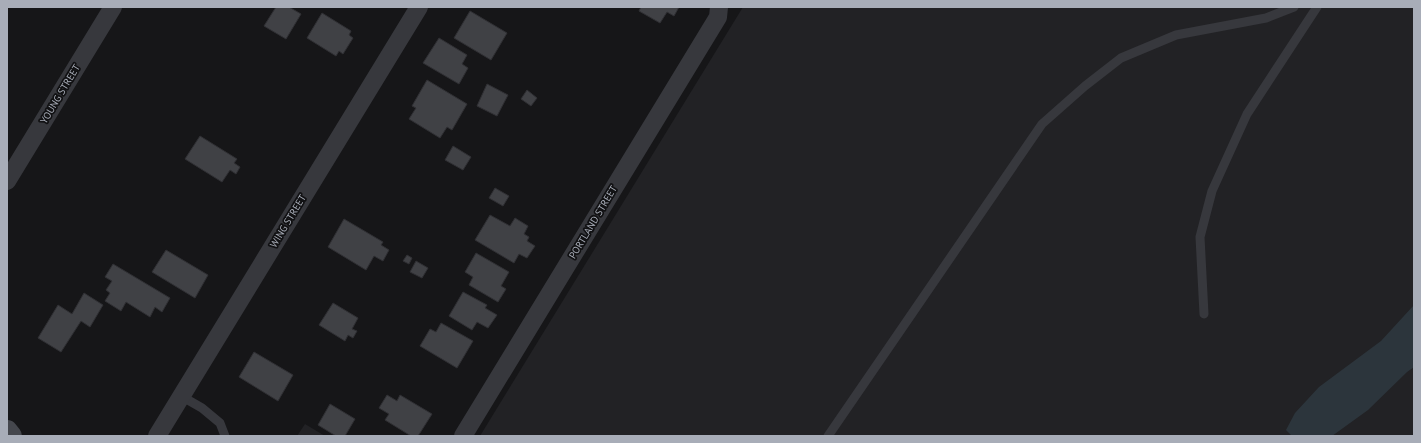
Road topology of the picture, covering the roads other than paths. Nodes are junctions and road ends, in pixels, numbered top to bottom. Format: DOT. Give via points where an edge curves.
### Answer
graph roads {
  1 [pos="113,7"];
  2 [pos="419,7"];
  3 [pos="719,7"];
  4 [pos="1294,7"];
  5 [pos="1317,7"];
  6 [pos="7,181"];
  7 [pos="1204,314"];
  8 [pos="181,396"];
  9 [pos="7,430"];
  10 [pos="11,436"];
  11 [pos="157,436"];
  12 [pos="225,436"];
  13 [pos="463,436"];
  14 [pos="828,436"];
  1 -- 6 [label="street, YOUNG STREET"];
  2 -- 8 [label="street, WING STREET"];
  3 -- 13 [label="street, PORTLAND STREET" via="718,17"];
  4 -- 14 [label="lane" via="1266,18 1176,35 1121,58 1042,124"];
  5 -- 7 [label="lane" via="1247,114 1212,191 1200,237"];
  8 -- 11 [label="street, WING STREET"];
  8 -- 12 [label="lane" via="202,408 220,423"];
  9 -- 10 [label="main road"];
}
